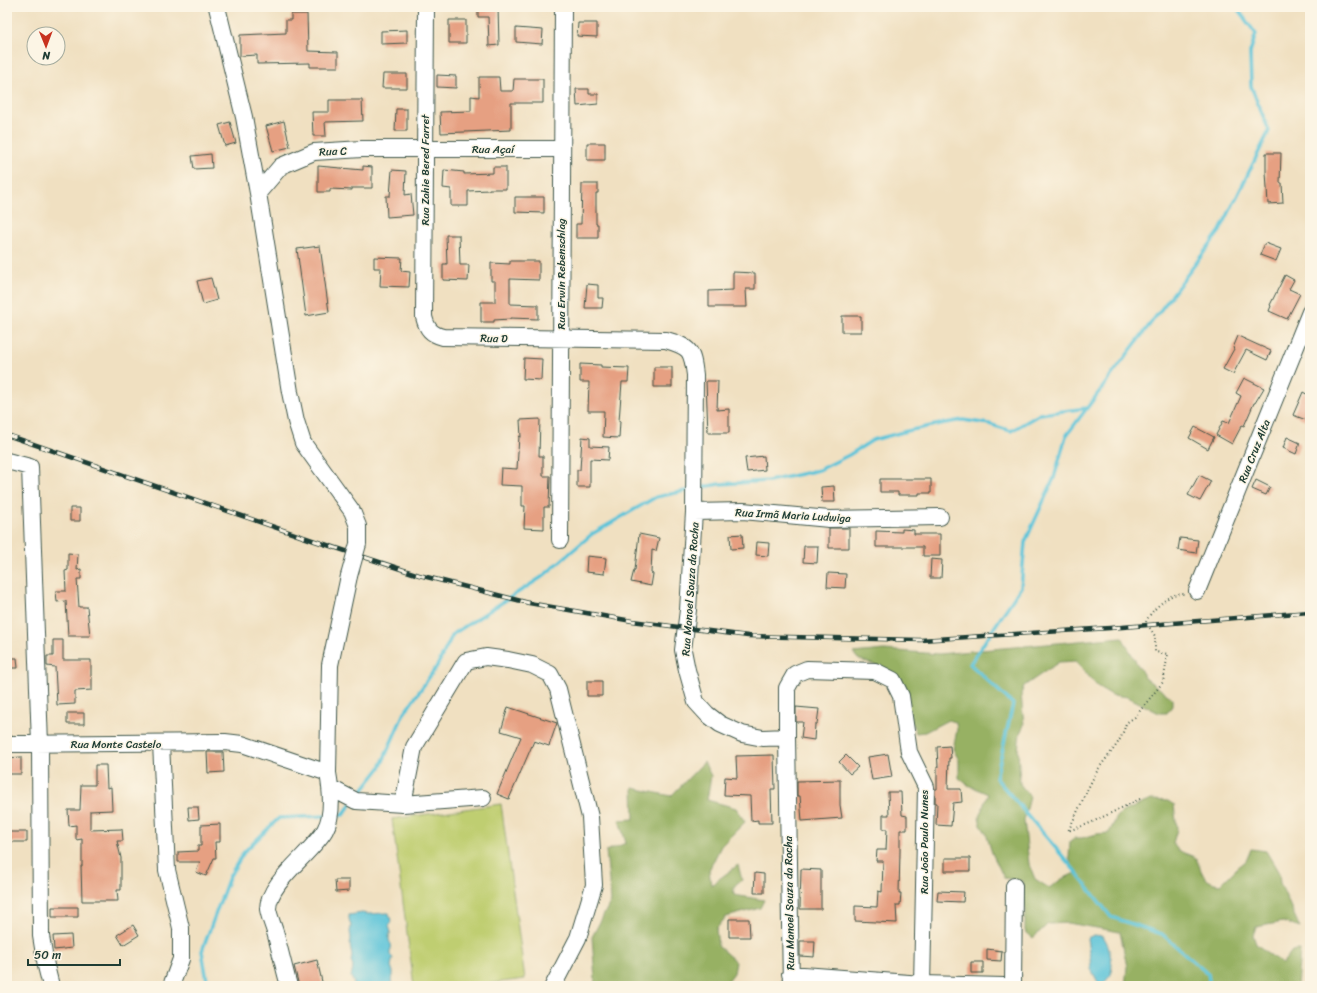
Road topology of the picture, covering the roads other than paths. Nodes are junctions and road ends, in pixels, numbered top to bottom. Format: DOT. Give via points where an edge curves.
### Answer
graph roads {
  1 [pos="217,7"];
  2 [pos="426,7"];
  3 [pos="562,7"];
  4 [pos="424,149"];
  5 [pos="561,149"];
  6 [pos="258,194"];
  7 [pos="1310,312"];
  8 [pos="430,331"];
  9 [pos="561,339"];
  10 [pos="7,461"];
  11 [pos="694,512"];
  12 [pos="940,517"];
  13 [pos="560,540"];
  14 [pos="1197,591"];
  15 [pos="788,737"];
  16 [pos="161,743"];
  17 [pos="7,744"];
  18 [pos="40,744"];
  19 [pos="330,780"];
  20 [pos="483,798"];
  21 [pos="403,804"];
  22 [pos="1014,886"];
  23 [pos="790,980"];
  24 [pos="922,985"];
  25 [pos="51,986"];
  26 [pos="171,986"];
  27 [pos="289,986"];
  28 [pos="553,986"];
  29 [pos="1004,986"];
  30 [pos="1013,986"];
  1 -- 6 [label="street" via="244,117"];
  2 -- 4 [label="street, Rua Zahie Bered Farret"];
  3 -- 5 [label="street, Rua Erwin Rebenschlag"];
  4 -- 5 [label="street, Rua Açaí"];
  4 -- 6 [label="street, Rua C" via="314,152 281,166"];
  4 -- 8 [label="street, Rua Zahie Bered Farret" via="424,317"];
  5 -- 9 [label="street, Rua Erwin Rebenschlag"];
  6 -- 19 [label="street, bridge" via="296,421 303,443 352,511 358,526 358,544 348,576 330,665"];
  7 -- 14 [label="street, Rua Cruz Alta"];
  8 -- 9 [label="street, Rua D" via="443,337"];
  9 -- 11 [label="street, Rua Manoel Souza da Rocha" via="666,340 687,348 694,361 695,375"];
  9 -- 13 [label="street, Rua Erwin Rebenschlag"];
  10 -- 18 [label="street" via="30,468"];
  11 -- 12 [label="street, Rua Irmã Maria Ludwiga" via="743,511 829,519"];
  11 -- 15 [label="street, Rua Manoel Souza da Rocha" via="684,650 696,702 720,724 742,734 763,738"];
  15 -- 23 [label="street, Rua Manoel Souza da Rocha"];
  15 -- 24 [label="street, Rua João Paulo Nunes" via="787,688 795,674 807,669 875,671 893,680 901,696 909,752 926,787"];
  16 -- 18 [label="street, Rua Monte Castelo"];
  16 -- 19 [label="street, Rua Monte Castelo" via="242,744"];
  16 -- 26 [label="street" via="167,870 181,928 181,959"];
  17 -- 18 [label="street, Rua Monte Castelo"];
  18 -- 25 [label="street" via="41,936"];
  19 -- 21 [label="street, Rua Monte Castelo" via="356,801"];
  19 -- 27 [label="street" via="331,807 326,829 278,884 271,895 268,909"];
  20 -- 21 [label="street, Rua Monte Castelo"];
  21 -- 28 [label="street" via="414,747 466,661 486,657 508,660 532,665 550,674 558,690 590,817 594,885 578,938"];
  22 -- 30 [label="street"];
  23 -- 24 [label="street"];
  24 -- 29 [label="street"];
}
